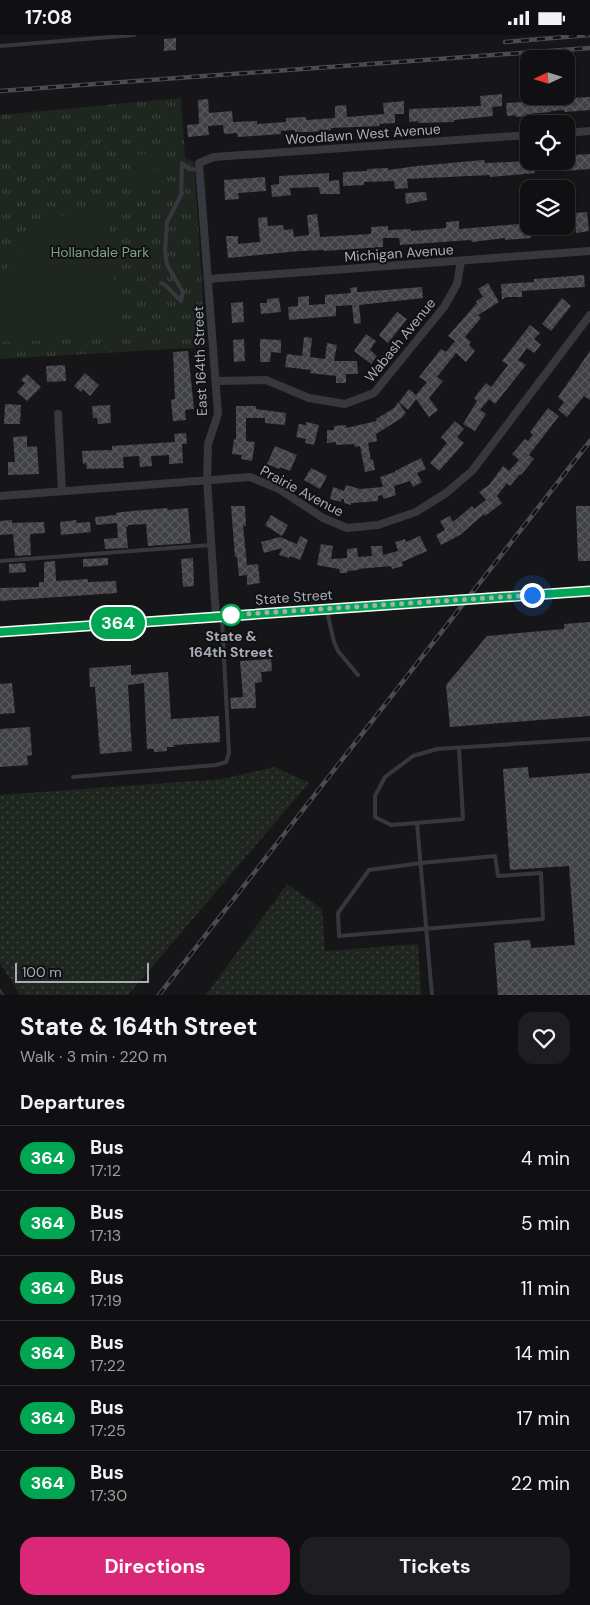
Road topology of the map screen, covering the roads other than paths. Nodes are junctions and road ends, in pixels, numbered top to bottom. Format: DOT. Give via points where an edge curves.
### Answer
graph roads {
  1 [pos="134,35"];
  2 [pos="0,46"];
  3 [pos="590,131"];
  4 [pos="575,132"];
  5 [pos="520,136"];
  6 [pos="200,167"];
  7 [pos="590,251"];
  8 [pos="461,261"];
  9 [pos="209,279"];
  10 [pos="161,283"];
  11 [pos="590,315"];
  12 [pos="216,381"];
  13 [pos="58,414"];
  14 [pos="207,481"];
  15 [pos="62,491"];
  16 [pos="0,496"];
  17 [pos="211,545"];
  18 [pos="0,561"];
  19 [pos="590,591"];
  20 [pos="326,609"];
  21 [pos="219,616"];
  22 [pos="0,632"];
  23 [pos="358,675"];
  24 [pos="590,739"];
  25 [pos="458,748"];
  26 [pos="73,777"];
  27 [pos="417,823"];
  28 [pos="421,863"];
  29 [pos="426,929"];
  30 [pos="432,995"];
  1 -- 2 [label="lane"];
  3 -- 4 [label="street"];
  5 -- 6 [label="street, Woodlawn West Avenue" via="214,157"];
  6 -- 9 [label="street, East 164th Street"];
  6 -- 10 [label="lane" via="189,169 182,163 181,195 167,223 165,237 167,265 183,292 181,301"];
  7 -- 8 [label="street, Michigan Avenue"];
  8 -- 9 [label="street, Michigan Avenue"];
  8 -- 12 [label="street, Wabash Avenue" via="457,284 444,307 374,393 345,404 309,398 266,380"];
  9 -- 12 [label="street, East 164th Street"];
  11 -- 14 [label="street, Prairie Avenue" via="472,471 416,512 378,525 347,528 323,518 279,489 250,477"];
  12 -- 14 [label="street, East 164th Street" via="218,414 208,444"];
  13 -- 15 [label="street"];
  14 -- 15 [label="street, Prairie Avenue"];
  14 -- 17 [label="street, East 164th Street"];
  15 -- 16 [label="street, Prairie Avenue"];
  17 -- 18 [label="lane"];
  17 -- 21 [label="street, East 164th Street"];
  19 -- 20 [label="street, State Street"];
  20 -- 21 [label="street, State Street"];
  20 -- 23 [label="lane" via="338,651"];
  21 -- 22 [label="street, State Street"];
  21 -- 26 [label="lane" via="229,753 226,762"];
  24 -- 25 [label="lane"];
  25 -- 27 [label="lane" via="463,819"];
  25 -- 27 [label="lane" via="437,749 414,756 384,777 375,796 375,817 391,825"];
  27 -- 28 [label="lane"];
  28 -- 29 [label="lane"];
  28 -- 29 [label="lane" via="368,870 338,913 339,936"];
  28 -- 29 [label="lane" via="496,856 498,876 541,873 543,919"];
  29 -- 30 [label="lane"];
}
